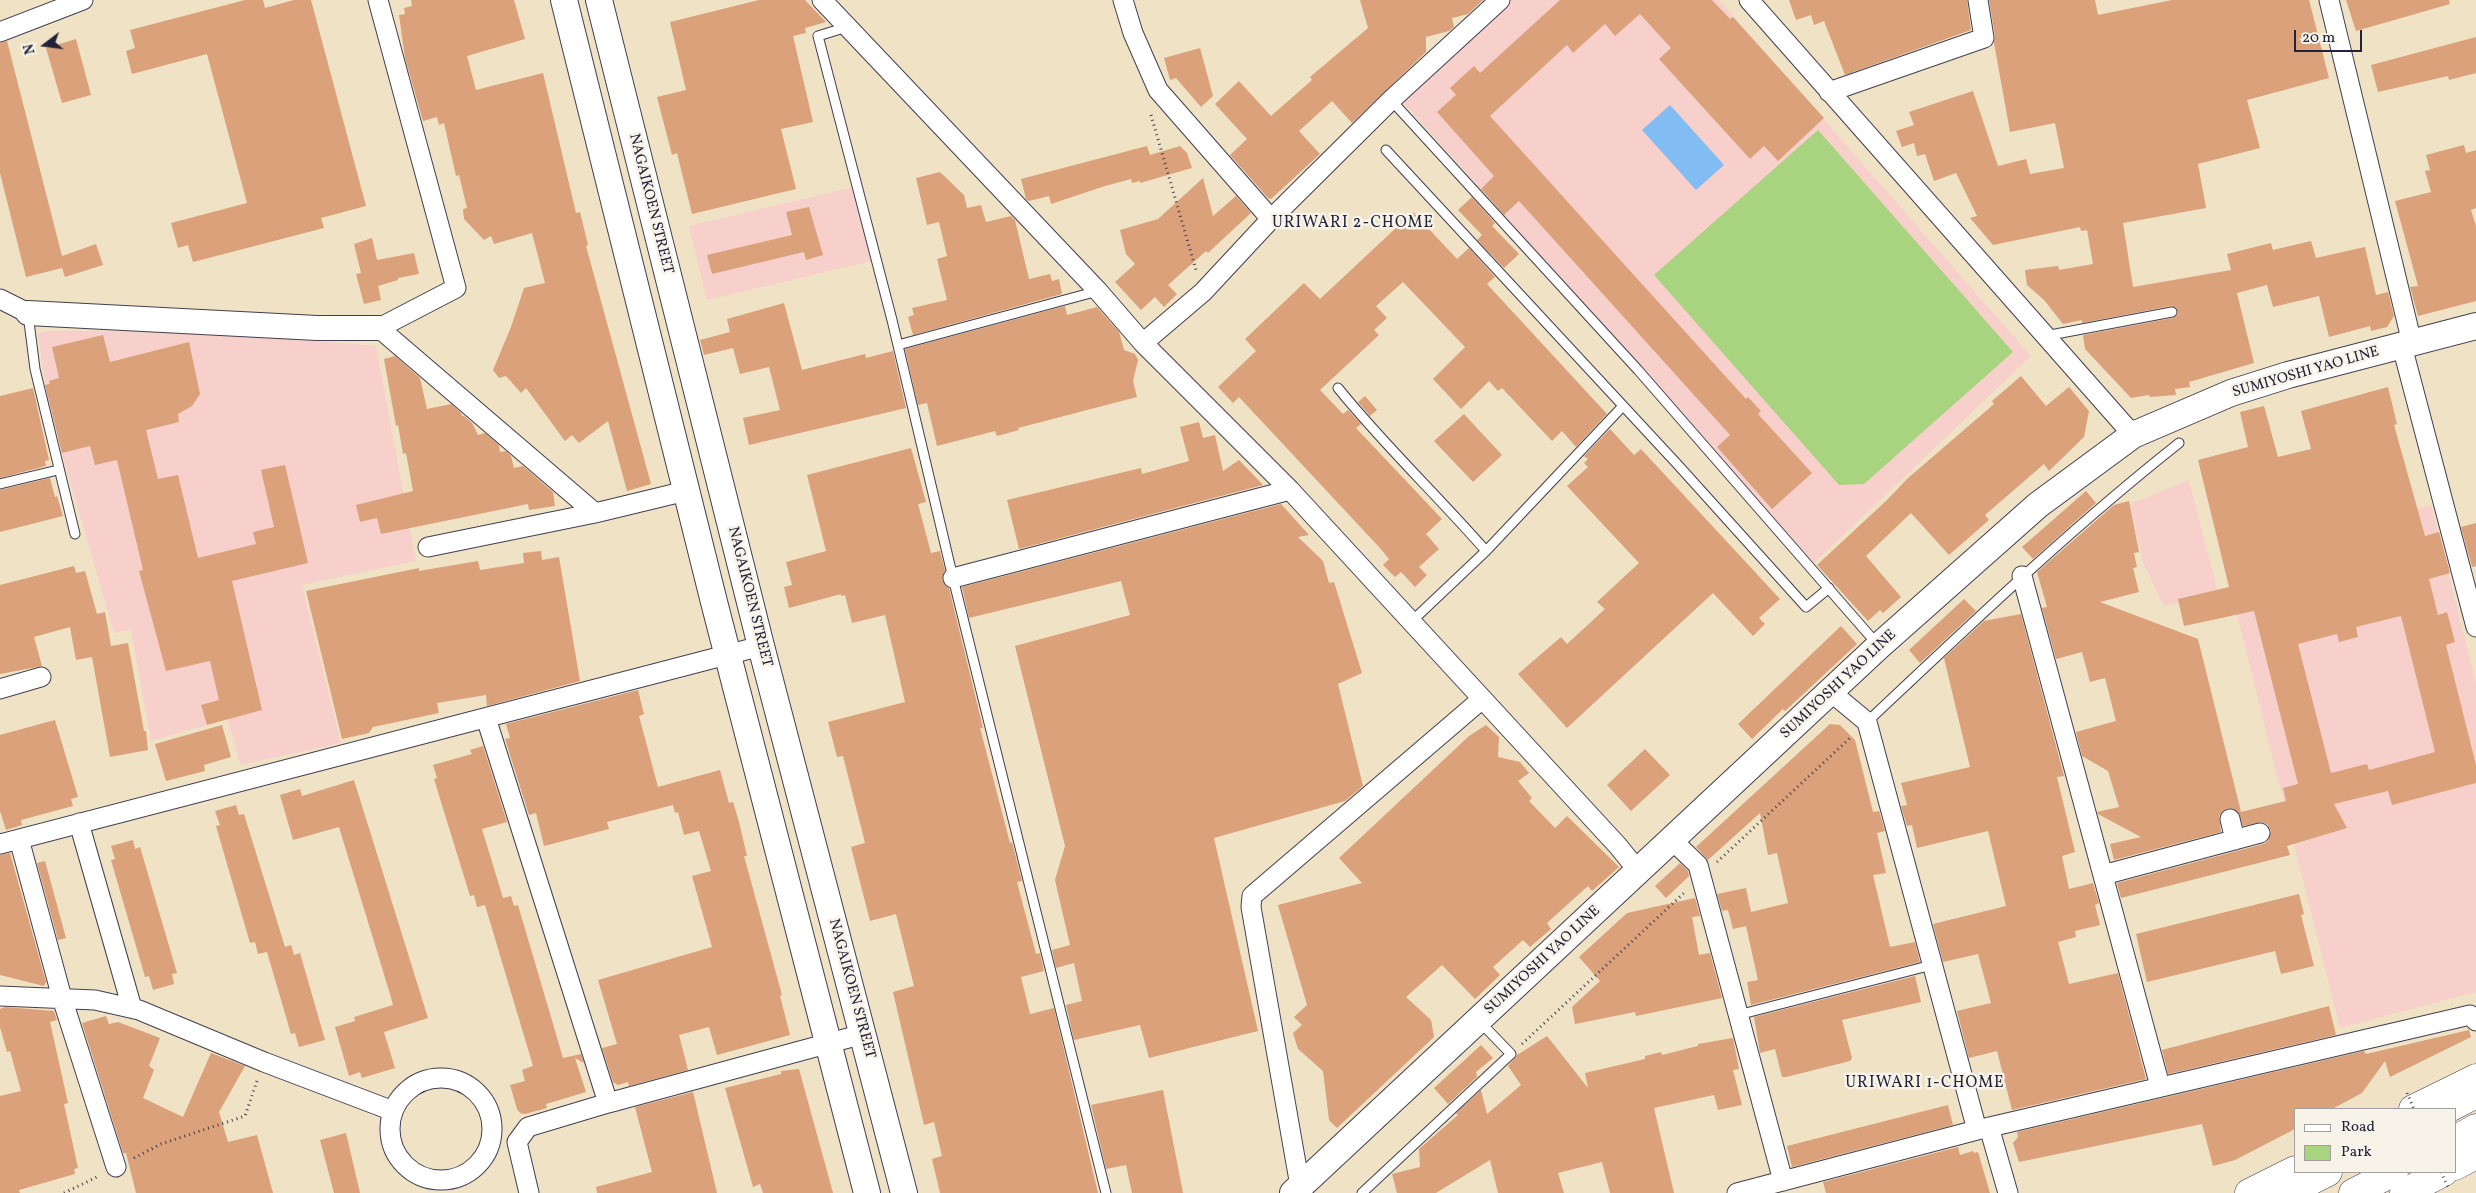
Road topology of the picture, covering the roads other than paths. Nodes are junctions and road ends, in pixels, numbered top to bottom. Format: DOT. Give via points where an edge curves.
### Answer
graph roads {
  1 [pos="83,0"];
  2 [pos="378,0"];
  3 [pos="564,0"];
  4 [pos="599,0"];
  5 [pos="822,0"];
  6 [pos="1123,0"];
  7 [pos="1500,0"];
  8 [pos="1749,0"];
  9 [pos="1978,0"];
  10 [pos="2329,0"];
  11 [pos="847,27"];
  12 [pos="0,32"];
  13 [pos="1829,92"];
  14 [pos="1391,100"];
  15 [pos="1386,150"];
  16 [pos="1271,219"];
  17 [pos="1098,291"];
  18 [pos="0,300"];
  19 [pos="2172,312"];
  20 [pos="28,314"];
  21 [pos="2476,326"];
  22 [pos="379,328"];
  23 [pos="2045,336"];
  24 [pos="1143,343"];
  25 [pos="898,344"];
  26 [pos="2407,344"];
  27 [pos="1338,388"];
  28 [pos="1622,407"];
  29 [pos="2132,435"];
  30 [pos="2179,443"];
  31 [pos="58,470"];
  32 [pos="0,484"];
  33 [pos="1290,490"];
  34 [pos="686,491"];
  35 [pos="595,513"];
  36 [pos="75,534"];
  37 [pos="428,547"];
  38 [pos="1486,551"];
  39 [pos="2022,576"];
  40 [pos="953,578"];
  41 [pos="1829,588"];
  42 [pos="1411,622"];
  43 [pos="2476,627"];
  44 [pos="761,646"];
  45 [pos="1879,646"];
  46 [pos="728,654"];
  47 [pos="41,677"];
  48 [pos="0,689"];
  49 [pos="1832,693"];
  50 [pos="1482,699"];
  51 [pos="486,718"];
  52 [pos="1867,722"];
  53 [pos="2230,819"];
  54 [pos="79,823"];
  55 [pos="2260,833"];
  56 [pos="19,839"];
  57 [pos="2235,840"];
  58 [pos="1673,841"];
  59 [pos="0,844"];
  60 [pos="1639,872"];
  61 [pos="2103,875"];
  62 [pos="1932,966"];
  63 [pos="0,996"];
  64 [pos="62,998"];
  65 [pos="132,1008"];
  66 [pos="1738,1015"];
  67 [pos="1479,1020"];
  68 [pos="2476,1021"];
  69 [pos="863,1034"];
  70 [pos="828,1044"];
  71 [pos="2476,1078"];
  72 [pos="2160,1086"];
  73 [pos="2476,1094"];
  74 [pos="608,1103"];
  75 [pos="2412,1104"];
  76 [pos="2450,1108"];
  77 [pos="393,1111"];
  78 [pos="1983,1128"];
  79 [pos="2476,1128"];
  80 [pos="2456,1139"];
  81 [pos="516,1142"];
  82 [pos="490,1143"];
  83 [pos="2476,1155"];
  84 [pos="116,1168"];
  85 [pos="2456,1168"];
  86 [pos="2294,1170"];
  87 [pos="2326,1173"];
  88 [pos="2392,1173"];
  89 [pos="2447,1174"];
  90 [pos="1783,1181"];
  91 [pos="1296,1190"];
  92 [pos="530,1193"];
  93 [pos="867,1193"];
  94 [pos="904,1193"];
  95 [pos="1106,1193"];
  96 [pos="1362,1193"];
  97 [pos="1736,1193"];
  98 [pos="2008,1193"];
  99 [pos="2248,1193"];
  100 [pos="2287,1193"];
  101 [pos="2353,1193"];
  102 [pos="2404,1193"];
  1 -- 12 [label="street"];
  2 -- 22 [label="street" via="456,288"];
  3 -- 34 [label="main road"];
  4 -- 44 [label="main road, NAGAIKOEN STREET"];
  5 -- 11 [label="street"];
  6 -- 16 [label="street" via="1133,33 1158,90"];
  7 -- 14 [label="street"];
  8 -- 13 [label="street"];
  9 -- 13 [label="street" via="1984,38"];
  10 -- 26 [label="street"];
  11 -- 17 [label="street"];
  11 -- 25 [label="lane" via="818,36"];
  13 -- 23 [label="street"];
  14 -- 16 [label="street"];
  14 -- 41 [label="lane" via="1638,370"];
  15 -- 28 [label="lane"];
  16 -- 24 [label="street" via="1203,292"];
  17 -- 24 [label="street"];
  17 -- 25 [label="lane"];
  18 -- 20 [label="street"];
  19 -- 23 [label="lane"];
  20 -- 22 [label="street"];
  20 -- 31 [label="lane" via="35,369"];
  21 -- 26 [label="main road, SUMIYOSHI YAO LINE"];
  22 -- 35 [label="street"];
  23 -- 29 [label="street"];
  24 -- 33 [label="street"];
  25 -- 40 [label="lane"];
  26 -- 29 [label="main road, SUMIYOSHI YAO LINE" via="2231,393"];
  26 -- 43 [label="street"];
  27 -- 38 [label="lane" via="1371,429"];
  28 -- 38 [label="lane"];
  28 -- 41 [label="lane" via="1806,607"];
  29 -- 45 [label="main road, SUMIYOSHI YAO LINE" via="2038,505"];
  30 -- 39 [label="lane" via="2116,493"];
  31 -- 32 [label="lane"];
  31 -- 36 [label="lane"];
  33 -- 40 [label="street"];
  33 -- 42 [label="street"];
  34 -- 35 [label="street"];
  34 -- 46 [label="main road"];
  35 -- 37 [label="street"];
  38 -- 42 [label="lane"];
  39 -- 52 [label="lane"];
  39 -- 61 [label="street"];
  40 -- 95 [label="lane"];
  41 -- 45 [label="lane"];
  42 -- 50 [label="street"];
  44 -- 46 [label="street"];
  44 -- 69 [label="main road, NAGAIKOEN STREET"];
  45 -- 49 [label="main road, SUMIYOSHI YAO LINE"];
  46 -- 51 [label="street"];
  46 -- 70 [label="main road"];
  47 -- 48 [label="street"];
  49 -- 52 [label="street"];
  49 -- 58 [label="main road, SUMIYOSHI YAO LINE"];
  50 -- 60 [label="street"];
  50 -- 91 [label="street" via="1252,896 1251,907"];
  51 -- 54 [label="street"];
  51 -- 74 [label="street"];
  52 -- 62 [label="street"];
  53 -- 57 [label="street"];
  54 -- 56 [label="street"];
  54 -- 65 [label="street"];
  55 -- 57 [label="street"];
  56 -- 59 [label="street"];
  56 -- 64 [label="street"];
  57 -- 61 [label="street"];
  58 -- 60 [label="main road, SUMIYOSHI YAO LINE"];
  58 -- 66 [label="street" via="1698,865"];
  60 -- 67 [label="main road, SUMIYOSHI YAO LINE"];
  61 -- 72 [label="street"];
  62 -- 66 [label="lane"];
  62 -- 78 [label="street"];
  63 -- 64 [label="street"];
  64 -- 65 [label="street" via="95,1000"];
  64 -- 84 [label="street"];
  65 -- 77 [label="street"];
  66 -- 90 [label="street"];
  67 -- 91 [label="main road, SUMIYOSHI YAO LINE"];
  67 -- 96 [label="lane" via="1511,1054"];
  68 -- 72 [label="street" via="2470,1015"];
  69 -- 70 [label="street"];
  69 -- 94 [label="main road, NAGAIKOEN STREET"];
  70 -- 74 [label="street"];
  70 -- 93 [label="main road"];
  71 -- 75 [label="highway"];
  72 -- 78 [label="street"];
  73 -- 76 [label="highway"];
  74 -- 81 [label="street" via="528,1127"];
  77 -- 82 [label="street" via="402,1096 419,1083 432,1079 456,1080 473,1089 485,1104 492,1125"];
  77 -- 82 [label="street" via="390,1134 401,1161 412,1172 430,1179 462,1176 482,1160"];
  78 -- 90 [label="street"];
  78 -- 98 [label="street"];
  79 -- 80 [label="highway"];
  81 -- 82 [label="street"];
  81 -- 92 [label="street"];
  83 -- 85 [label="highway"];
  86 -- 99 [label="highway"];
  87 -- 100 [label="highway"];
  88 -- 101 [label="highway"];
  89 -- 102 [label="highway"];
  90 -- 97 [label="street"];
}
